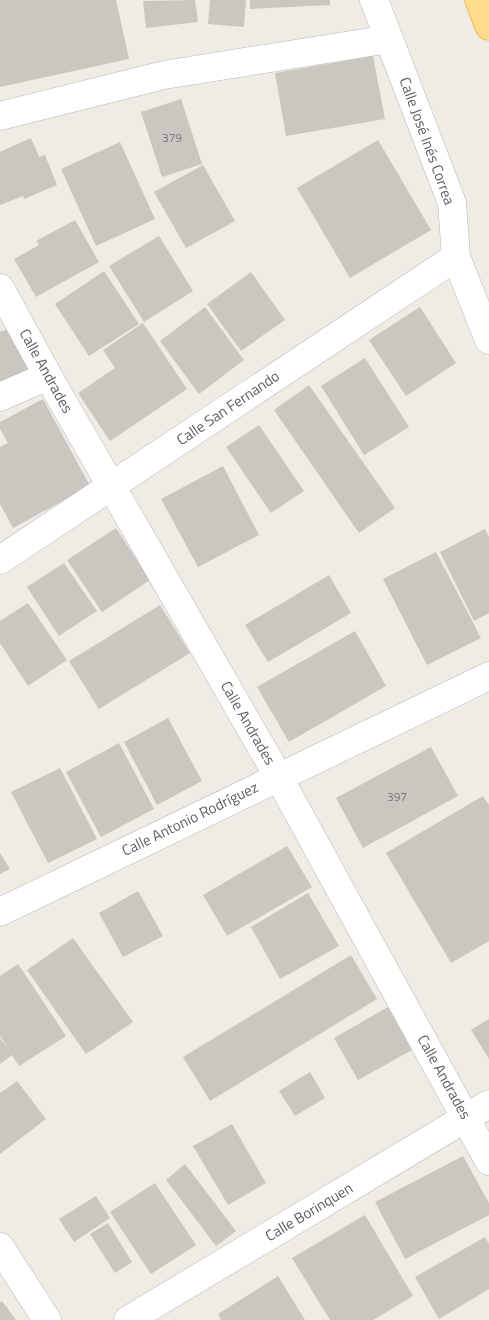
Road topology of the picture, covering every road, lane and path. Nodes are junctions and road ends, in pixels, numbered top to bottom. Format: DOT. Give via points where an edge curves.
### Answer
graph roads {
  1 [pos="374,0"];
  2 [pos="479,0"];
  3 [pos="489,26"];
  4 [pos="389,39"];
  5 [pos="0,116"];
  6 [pos="456,257"];
  7 [pos="0,288"];
  8 [pos="489,340"];
  9 [pos="48,376"];
  10 [pos="0,397"];
  11 [pos="112,485"];
  12 [pos="0,560"];
  13 [pos="489,676"];
  14 [pos="278,776"];
  15 [pos="0,912"];
  16 [pos="489,1104"];
  17 [pos="466,1117"];
  18 [pos="489,1161"];
  19 [pos="0,1248"];
  20 [pos="47,1320"];
  21 [pos="128,1320"];
  1 -- 4 [label="street, Calle José Inés Correa"];
  2 -- 3 [label="highway"];
  4 -- 5 [label="street" via="164,76"];
  4 -- 6 [label="street, Calle José Inés Correa" via="452,204"];
  6 -- 8 [label="street, Calle José Inés Correa"];
  6 -- 11 [label="street, Calle San Fernando"];
  7 -- 9 [label="street, Calle Andrades"];
  9 -- 10 [label="street"];
  9 -- 11 [label="street, Calle Andrades"];
  11 -- 12 [label="street, Calle San Fernando"];
  11 -- 14 [label="street, Calle Andrades"];
  13 -- 14 [label="street, Calle Antonio Rodríguez"];
  14 -- 15 [label="street, Calle Antonio Rodríguez"];
  14 -- 17 [label="street, Calle Andrades"];
  16 -- 17 [label="street, Calle Borinquen"];
  17 -- 18 [label="street, Calle Andrades"];
  17 -- 21 [label="street, Calle Borinquen"];
  19 -- 20 [label="street"];
}
